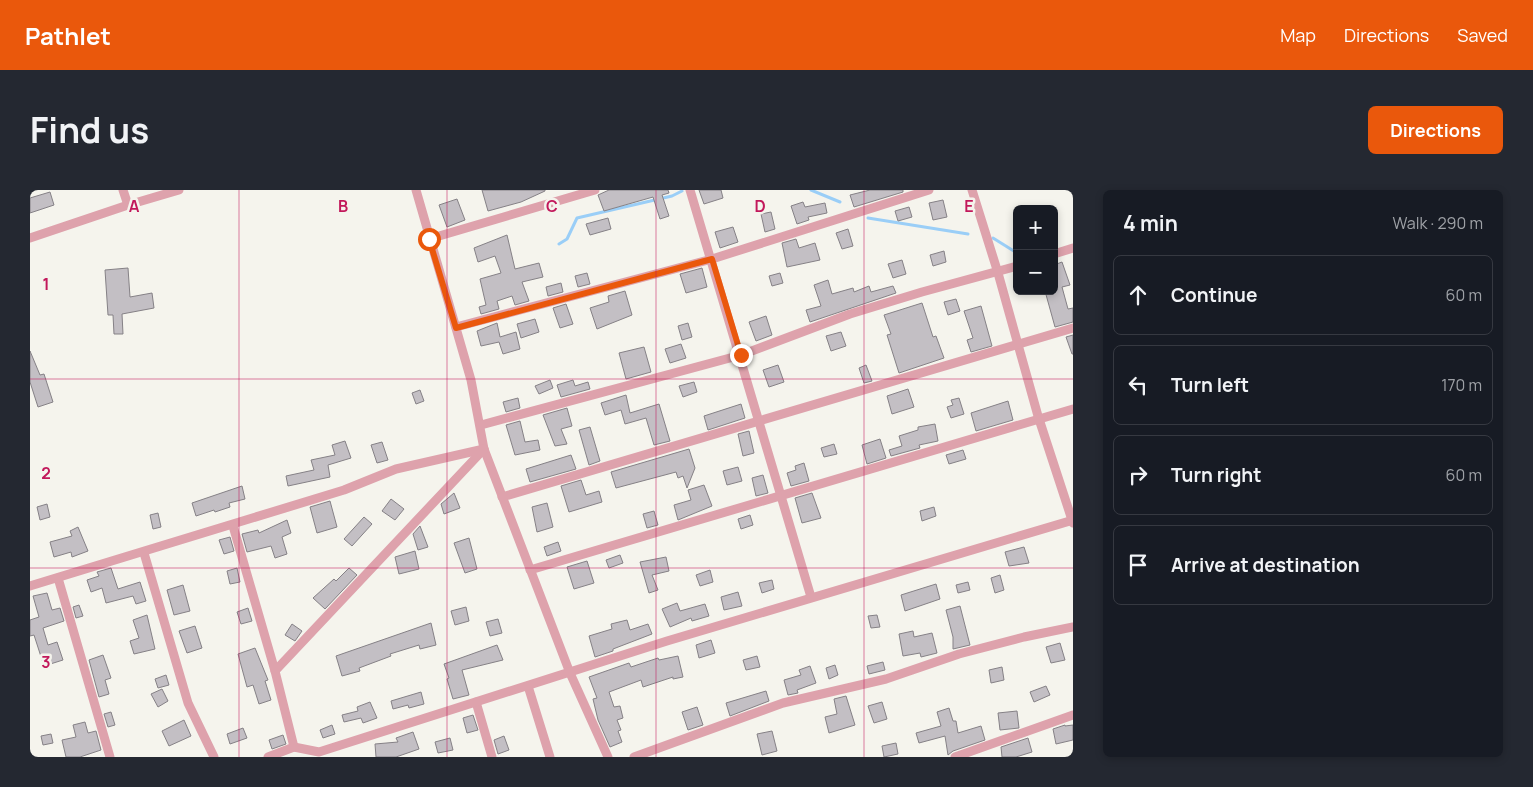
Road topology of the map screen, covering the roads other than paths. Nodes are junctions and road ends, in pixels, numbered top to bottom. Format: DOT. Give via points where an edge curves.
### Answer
graph roads {
  1 [pos="123,190"];
  2 [pos="179,190"];
  3 [pos="416,190"];
  4 [pos="595,190"];
  5 [pos="690,190"];
  6 [pos="929,190"];
  7 [pos="972,190"];
  8 [pos="128,205"];
  9 [pos="30,238"];
  10 [pos="429,239"];
  11 [pos="1073,248"];
  12 [pos="1058,253"];
  13 [pos="712,259"];
  14 [pos="1013,267"];
  15 [pos="998,273"];
  16 [pos="456,328"];
  17 [pos="1073,328"];
  18 [pos="1018,345"];
  19 [pos="741,355"];
  20 [pos="1073,410"];
  21 [pos="1039,419"];
  22 [pos="759,422"];
  23 [pos="481,425"];
  24 [pos="484,449"];
  25 [pos="781,495"];
  26 [pos="502,497"];
  27 [pos="1073,521"];
  28 [pos="233,526"];
  29 [pos="144,553"];
  30 [pos="530,570"];
  31 [pos="58,578"];
  32 [pos="30,586"];
  33 [pos="811,597"];
  34 [pos="1073,627"];
  35 [pos="274,671"];
  36 [pos="570,673"];
  37 [pos="528,686"];
  38 [pos="476,702"];
  39 [pos="1073,715"];
  40 [pos="294,746"];
  41 [pos="305,753"];
  42 [pos="110,757"];
  43 [pos="214,757"];
  44 [pos="268,757"];
  45 [pos="492,757"];
  46 [pos="550,757"];
  47 [pos="608,757"];
  48 [pos="634,757"];
  49 [pos="955,757"];
  1 -- 8 [label="street"];
  2 -- 8 [label="street"];
  3 -- 10 [label="street"];
  4 -- 10 [label="street"];
  5 -- 13 [label="street"];
  6 -- 13 [label="street"];
  7 -- 15 [label="street"];
  8 -- 9 [label="street"];
  10 -- 16 [label="street"];
  11 -- 12 [label="street"];
  13 -- 16 [label="street"];
  13 -- 19 [label="street"];
  14 -- 15 [label="street"];
  15 -- 18 [label="street"];
  15 -- 19 [label="street" via="850,314"];
  16 -- 23 [label="street"];
  17 -- 18 [label="street"];
  18 -- 21 [label="street"];
  18 -- 22 [label="street"];
  19 -- 22 [label="street"];
  19 -- 23 [label="street"];
  20 -- 21 [label="street"];
  21 -- 25 [label="street"];
  21 -- 27 [label="street"];
  22 -- 25 [label="street"];
  22 -- 26 [label="street"];
  23 -- 24 [label="street"];
  24 -- 26 [label="street"];
  24 -- 28 [label="street" via="396,470"];
  24 -- 35 [label="street"];
  25 -- 30 [label="street"];
  25 -- 33 [label="street"];
  26 -- 30 [label="street"];
  27 -- 33 [label="street"];
  28 -- 29 [label="street"];
  28 -- 35 [label="street"];
  29 -- 31 [label="street"];
  29 -- 43 [label="street" via="188,703"];
  30 -- 36 [label="street"];
  31 -- 32 [label="street"];
  31 -- 42 [label="street"];
  33 -- 36 [label="street"];
  34 -- 48 [label="street" via="959,654 886,679 783,704"];
  35 -- 40 [label="street"];
  36 -- 37 [label="street"];
  36 -- 47 [label="street"];
  37 -- 38 [label="street"];
  37 -- 46 [label="street"];
  38 -- 41 [label="street" via="319,752"];
  38 -- 45 [label="street"];
  39 -- 49 [label="street"];
  40 -- 41 [label="street"];
  40 -- 44 [label="street"];
}
